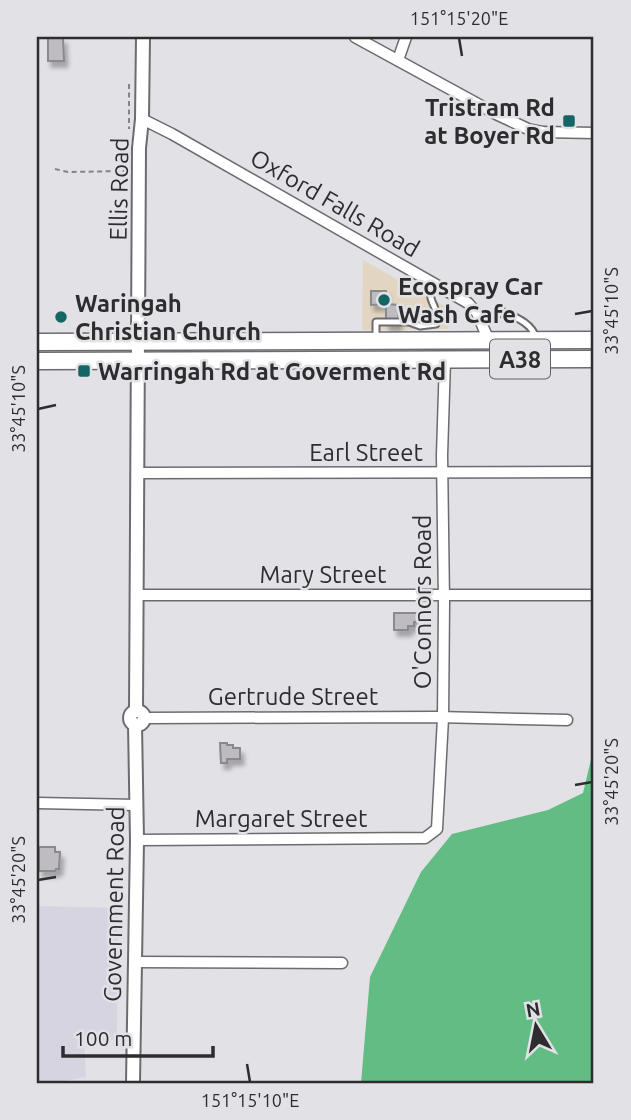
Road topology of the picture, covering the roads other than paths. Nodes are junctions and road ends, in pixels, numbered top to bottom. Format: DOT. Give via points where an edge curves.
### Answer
graph roads {
  1 [pos="143,37"];
  2 [pos="355,37"];
  3 [pos="406,37"];
  4 [pos="398,61"];
  5 [pos="142,119"];
  6 [pos="594,132"];
  7 [pos="435,284"];
  8 [pos="409,322"];
  9 [pos="481,323"];
  10 [pos="594,340"];
  11 [pos="376,341"];
  12 [pos="409,341"];
  13 [pos="489,341"];
  14 [pos="537,341"];
  15 [pos="37,342"];
  16 [pos="139,342"];
  17 [pos="594,359"];
  18 [pos="139,360"];
  19 [pos="445,360"];
  20 [pos="37,361"];
  21 [pos="594,472"];
  22 [pos="138,473"];
  23 [pos="443,473"];
  24 [pos="136,595"];
  25 [pos="444,595"];
  26 [pos="594,595"];
  27 [pos="139,718"];
  28 [pos="443,718"];
  29 [pos="567,720"];
  30 [pos="37,803"];
  31 [pos="137,805"];
  32 [pos="425,838"];
  33 [pos="137,840"];
  34 [pos="134,962"];
  35 [pos="342,962"];
  36 [pos="133,1083"];
  1 -- 5 [label="street, Ellis Road"];
  2 -- 4 [label="street"];
  3 -- 4 [label="street"];
  4 -- 6 [label="street" via="528,129"];
  5 -- 7 [label="street, Oxford Falls Road"];
  5 -- 16 [label="street, Ellis Road"];
  7 -- 8 [label="lane" via="431,302 436,324"];
  7 -- 9 [label="street, Oxford Falls Road" via="468,303"];
  8 -- 11 [label="lane" via="376,322"];
  8 -- 12 [label="lane"];
  9 -- 13 [label="street, Oxford Falls Road"];
  9 -- 14 [label="lane" via="502,311 521,320"];
  10 -- 14 [label="highway, A38"];
  11 -- 12 [label="highway, A38"];
  11 -- 16 [label="highway, A38"];
  12 -- 13 [label="highway, A38"];
  13 -- 14 [label="highway, A38"];
  15 -- 16 [label="highway, A38"];
  16 -- 18 [label="street, Ellis Road"];
  17 -- 19 [label="highway, A38"];
  18 -- 19 [label="highway, A38"];
  18 -- 20 [label="highway, A38"];
  18 -- 22 [label="street, Government Road"];
  19 -- 23 [label="street, O'Connors Road"];
  21 -- 23 [label="street, Earl Street"];
  22 -- 23 [label="street, Earl Street"];
  22 -- 24 [label="street, Government Road"];
  23 -- 25 [label="street, O'Connors Road"];
  24 -- 25 [label="street, Mary Street"];
  24 -- 27 [label="street, Government Road"];
  25 -- 26 [label="street, Mary Street"];
  25 -- 28 [label="street, O'Connors Road"];
  27 -- 28 [label="street, Gertrude Street"];
  27 -- 31 [label="street, Government Road"];
  28 -- 29 [label="street, Gertrude Street"];
  28 -- 32 [label="street, O'Connors Road" via="437,829"];
  30 -- 31 [label="street"];
  31 -- 33 [label="street, Government Road"];
  32 -- 33 [label="street, Margaret Street"];
  33 -- 34 [label="street, Government Road"];
  34 -- 35 [label="street"];
  34 -- 36 [label="street, Government Road"];
}
